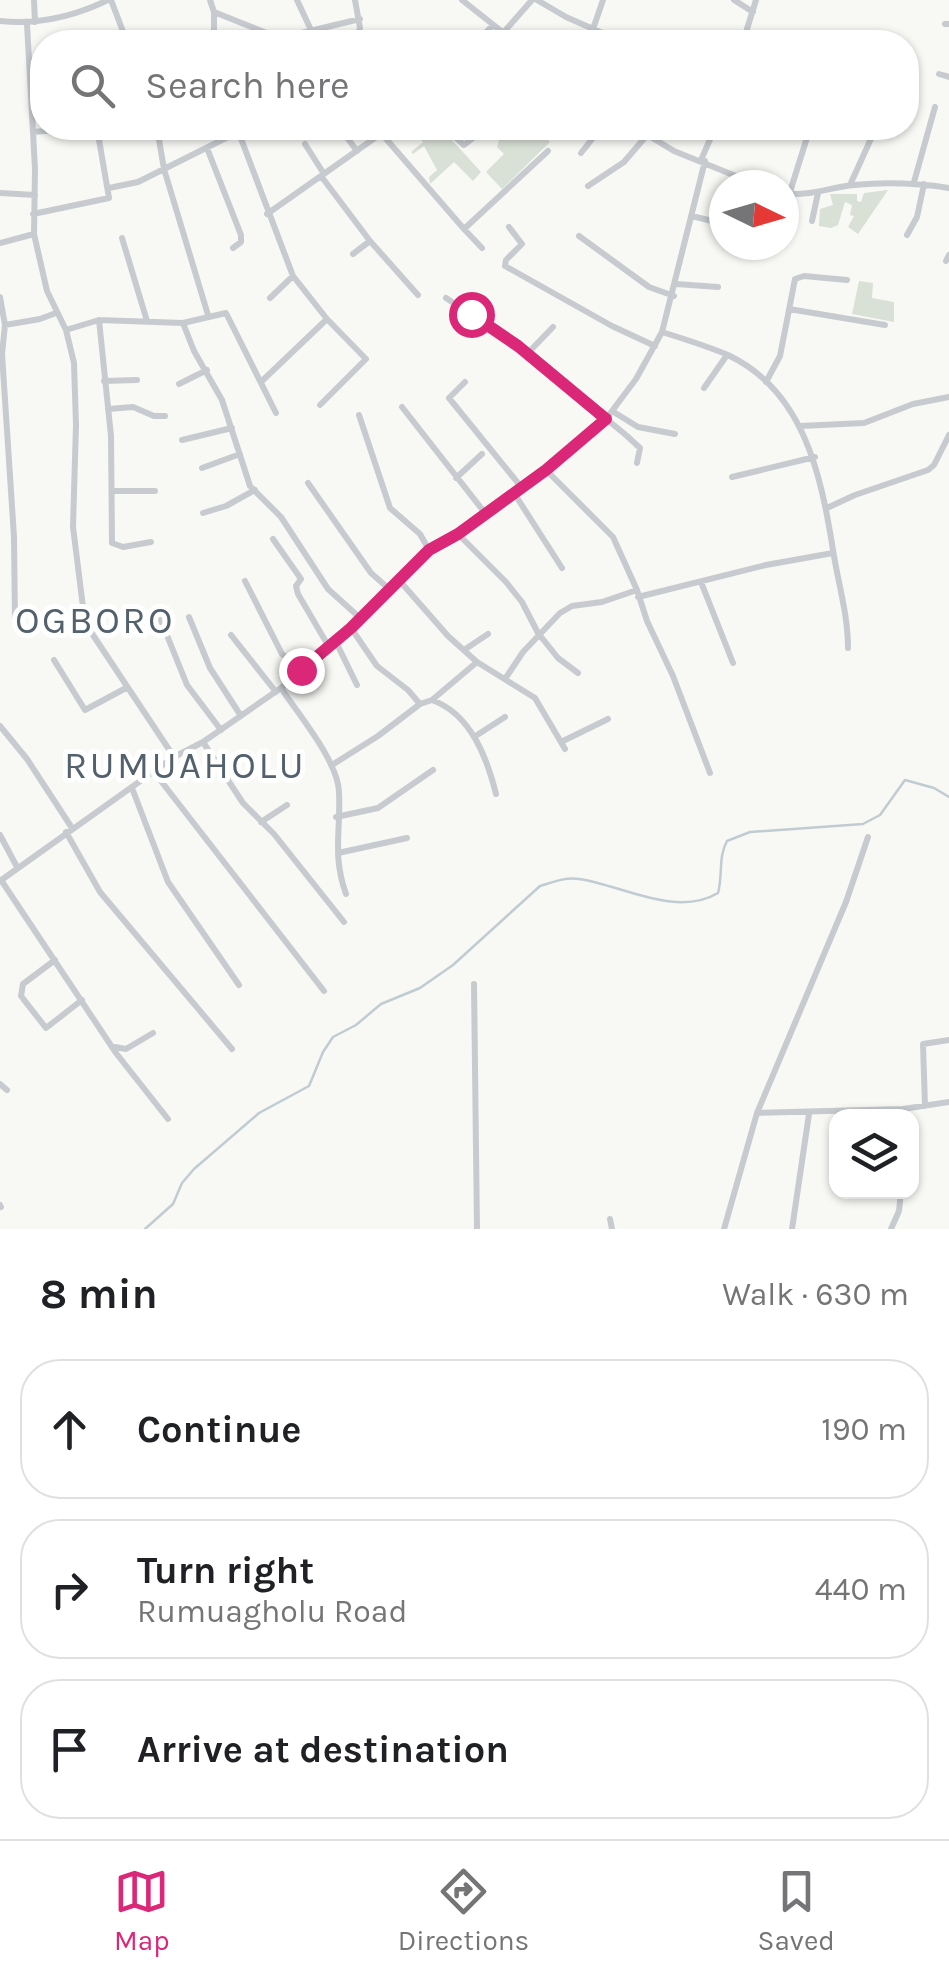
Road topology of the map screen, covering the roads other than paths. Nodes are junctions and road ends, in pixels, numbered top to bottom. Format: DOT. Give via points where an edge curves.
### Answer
graph roads {
  1 [pos="34,0"];
  2 [pos="110,0"];
  3 [pos="210,0"];
  4 [pos="296,0"];
  5 [pos="354,0"];
  6 [pos="462,0"];
  7 [pos="602,0"];
  8 [pos="734,0"];
  9 [pos="756,0"];
  10 [pos="539,1"];
  11 [pos="214,12"];
  12 [pos="753,12"];
  13 [pos="360,19"];
  14 [pos="0,21"];
  15 [pos="31,23"];
  16 [pos="492,25"];
  17 [pos="593,29"];
  18 [pos="31,30"];
  19 [pos="122,30"];
  20 [pos="214,30"];
  21 [pos="259,30"];
  22 [pos="311,30"];
  23 [pos="358,30"];
  24 [pos="488,30"];
  25 [pos="499,30"];
  26 [pos="506,30"];
  27 [pos="747,30"];
  28 [pos="939,74"];
  29 [pos="949,77"];
  30 [pos="935,107"];
  31 [pos="33,140"];
  32 [pos="99,140"];
  33 [pos="159,140"];
  34 [pos="221,140"];
  35 [pos="241,140"];
  36 [pos="349,140"];
  37 [pos="371,140"];
  38 [pos="392,140"];
  39 [pos="592,140"];
  40 [pos="643,140"];
  41 [pos="655,140"];
  42 [pos="711,140"];
  43 [pos="806,140"];
  44 [pos="870,140"];
  45 [pos="305,144"];
  46 [pos="207,148"];
  47 [pos="357,151"];
  48 [pos="548,151"];
  49 [pos="581,153"];
  50 [pos="703,161"];
  51 [pos="164,169"];
  52 [pos="724,170"];
  53 [pos="795,170"];
  54 [pos="323,175"];
  55 [pos="914,182"];
  56 [pos="924,184"];
  57 [pos="850,185"];
  58 [pos="948,185"];
  59 [pos="588,186"];
  60 [pos="109,188"];
  61 [pos="0,193"];
  62 [pos="818,193"];
  63 [pos="799,194"];
  64 [pos="35,195"];
  65 [pos="34,214"];
  66 [pos="267,214"];
  67 [pos="692,216"];
  68 [pos="709,220"];
  69 [pos="812,221"];
  70 [pos="509,227"];
  71 [pos="464,229"];
  72 [pos="34,234"];
  73 [pos="907,235"];
  74 [pos="579,236"];
  75 [pos="122,238"];
  76 [pos="370,241"];
  77 [pos="0,243"];
  78 [pos="233,248"];
  79 [pos="482,248"];
  80 [pos="353,254"];
  81 [pos="293,276"];
  82 [pos="847,280"];
  83 [pos="676,284"];
  84 [pos="718,287"];
  85 [pos="418,295"];
  86 [pos="674,296"];
  87 [pos="0,297"];
  88 [pos="270,298"];
  89 [pos="446,298"];
  90 [pos="789,309"];
  91 [pos="56,313"];
  92 [pos="208,315"];
  93 [pos="327,318"];
  94 [pos="99,320"];
  95 [pos="147,321"];
  96 [pos="182,322"];
  97 [pos="4,325"];
  98 [pos="885,325"];
  99 [pos="553,327"];
  100 [pos="66,330"];
  101 [pos="662,332"];
  102 [pos="656,346"];
  103 [pos="1,354"];
  104 [pos="527,354"];
  105 [pos="727,355"];
  106 [pos="207,370"];
  107 [pos="137,380"];
  108 [pos="104,381"];
  109 [pos="262,381"];
  110 [pos="465,382"];
  111 [pos="766,382"];
  112 [pos="179,384"];
  113 [pos="704,388"];
  114 [pos="949,397"];
  115 [pos="320,406"];
  116 [pos="402,407"];
  117 [pos="108,409"];
  118 [pos="276,413"];
  119 [pos="359,415"];
  120 [pos="609,415"];
  121 [pos="165,416"];
  122 [pos="800,426"];
  123 [pos="232,428"];
  124 [pos="675,434"];
  125 [pos="949,435"];
  126 [pos="182,440"];
  127 [pos="240,454"];
  128 [pos="482,454"];
  129 [pos="814,458"];
  130 [pos="637,463"];
  131 [pos="202,468"];
  132 [pos="546,470"];
  133 [pos="732,477"];
  134 [pos="456,478"];
  135 [pos="308,483"];
  136 [pos="522,488"];
  137 [pos="256,490"];
  138 [pos="113,491"];
  139 [pos="155,491"];
  140 [pos="514,493"];
  141 [pos="827,508"];
  142 [pos="203,513"];
  143 [pos="485,513"];
  144 [pos="458,534"];
  145 [pos="273,539"];
  146 [pos="152,542"];
  147 [pos="429,550"];
  148 [pos="833,553"];
  149 [pos="562,568"];
  150 [pos="398,579"];
  151 [pos="244,581"];
  152 [pos="701,582"];
  153 [pos="388,588"];
  154 [pos="638,594"];
  155 [pos="158,613"];
  156 [pos="189,618"];
  157 [pos="359,618"];
  158 [pos="15,621"];
  159 [pos="351,628"];
  160 [pos="538,633"];
  161 [pos="488,634"];
  162 [pos="231,635"];
  163 [pos="332,645"];
  164 [pos="848,648"];
  165 [pos="464,650"];
  166 [pos="54,660"];
  167 [pos="477,662"];
  168 [pos="733,663"];
  169 [pos="301,670"];
  170 [pos="578,674"];
  171 [pos="506,679"];
  172 [pos="356,685"];
  173 [pos="126,688"];
  174 [pos="278,690"];
  175 [pos="432,700"];
  176 [pos="420,704"];
  177 [pos="242,716"];
  178 [pos="505,717"];
  179 [pos="608,718"];
  180 [pos="0,726"];
  181 [pos="221,730"];
  182 [pos="474,737"];
  183 [pos="203,742"];
  184 [pos="174,757"];
  185 [pos="332,765"];
  186 [pos="433,770"];
  187 [pos="154,772"];
  188 [pos="710,773"];
  189 [pos="132,788"];
  190 [pos="496,794"];
  191 [pos="287,805"];
  192 [pos="336,817"];
  193 [pos="262,822"];
  194 [pos="69,830"];
  195 [pos="0,835"];
  196 [pos="868,837"];
  197 [pos="406,838"];
  198 [pos="338,853"];
  199 [pos="17,866"];
  200 [pos="0,880"];
  201 [pos="346,894"];
  202 [pos="344,922"];
  203 [pos="55,960"];
  204 [pos="240,984"];
  205 [pos="474,984"];
  206 [pos="324,992"];
  207 [pos="82,1000"];
  208 [pos="153,1033"];
  209 [pos="949,1040"];
  210 [pos="110,1043"];
  211 [pos="232,1049"];
  212 [pos="0,1084"];
  213 [pos="7,1090"];
  214 [pos="949,1102"];
  215 [pos="925,1106"];
  216 [pos="916,1109"];
  217 [pos="757,1113"];
  218 [pos="808,1114"];
  219 [pos="829,1114"];
  220 [pos="168,1119"];
  221 [pos="901,1199"];
  222 [pos="610,1219"];
  223 [pos="477,1229"];
  224 [pos="612,1229"];
  225 [pos="724,1229"];
  226 [pos="792,1229"];
  227 [pos="891,1229"];
  1 -- 15 [label="street"];
  2 -- 15 [label="street"];
  2 -- 19 [label="street"];
  3 -- 11 [label="street"];
  4 -- 22 [label="street"];
  5 -- 13 [label="street"];
  6 -- 16 [label="street"];
  7 -- 17 [label="street"];
  8 -- 12 [label="street"];
  9 -- 12 [label="street"];
  10 -- 17 [label="street"];
  10 -- 26 [label="street"];
  11 -- 20 [label="street"];
  11 -- 21 [label="street"];
  12 -- 27 [label="street"];
  13 -- 22 [label="street"];
  13 -- 23 [label="street"];
  14 -- 15 [label="street"];
  15 -- 18 [label="street"];
  16 -- 24 [label="street"];
  16 -- 25 [label="street"];
  28 -- 29 [label="street"];
  30 -- 55 [label="street"];
  31 -- 64 [label="street"];
  32 -- 60 [label="street"];
  33 -- 51 [label="street"];
  34 -- 46 [label="street"];
  35 -- 66 [label="street"];
  36 -- 47 [label="street"];
  37 -- 47 [label="street"];
  38 -- 71 [label="street"];
  39 -- 49 [label="street"];
  40 -- 59 [label="street"];
  41 -- 50 [label="street"];
  42 -- 50 [label="street"];
  43 -- 53 [label="street"];
  44 -- 57 [label="street"];
  45 -- 54 [label="street"];
  46 -- 51 [label="street"];
  46 -- 78 [label="street" via="241,235"];
  47 -- 54 [label="street"];
  48 -- 71 [label="street"];
  50 -- 52 [label="street"];
  50 -- 67 [label="street"];
  51 -- 60 [label="street"];
  51 -- 92 [label="street"];
  54 -- 66 [label="street"];
  54 -- 76 [label="street"];
  55 -- 56 [label="street"];
  55 -- 57 [label="street"];
  56 -- 58 [label="street"];
  56 -- 73 [label="street"];
  57 -- 62 [label="street"];
  60 -- 65 [label="street" via="105,200"];
  61 -- 64 [label="street"];
  62 -- 63 [label="street"];
  62 -- 69 [label="street"];
  64 -- 65 [label="street"];
  65 -- 72 [label="street"];
  66 -- 81 [label="street"];
  67 -- 68 [label="street"];
  67 -- 83 [label="street"];
  70 -- 102 [label="street" via="522,244 504,266"];
  71 -- 79 [label="street"];
  72 -- 77 [label="street"];
  72 -- 91 [label="street"];
  74 -- 86 [label="street"];
  75 -- 95 [label="street"];
  76 -- 80 [label="street"];
  76 -- 85 [label="street"];
  81 -- 88 [label="street"];
  81 -- 93 [label="street"];
  82 -- 90 [label="street" via="797,276"];
  83 -- 84 [label="street"];
  83 -- 86 [label="street"];
  86 -- 101 [label="street"];
  87 -- 97 [label="street"];
  89 -- 104 [label="street"];
  90 -- 98 [label="street"];
  90 -- 111 [label="street" via="780,356"];
  91 -- 97 [label="street"];
  91 -- 100 [label="street"];
  92 -- 96 [label="street"];
  92 -- 109 [label="street" via="226,312"];
  93 -- 109 [label="street"];
  93 -- 115 [label="street" via="366,359"];
  94 -- 95 [label="street"];
  94 -- 100 [label="street"];
  94 -- 108 [label="street"];
  95 -- 96 [label="street"];
  96 -- 106 [label="street"];
  97 -- 103 [label="street"];
  99 -- 104 [label="street"];
  100 -- 173 [label="street" via="74,363 74,553 85,623"];
  101 -- 102 [label="street"];
  101 -- 105 [label="street"];
  102 -- 120 [label="street"];
  103 -- 158 [label="street"];
  104 -- 120 [label="street"];
  105 -- 111 [label="street"];
  105 -- 113 [label="street"];
  106 -- 112 [label="street"];
  106 -- 123 [label="street"];
  107 -- 108 [label="street"];
  108 -- 117 [label="street"];
  109 -- 118 [label="street"];
  110 -- 136 [label="street" via="449,398"];
  111 -- 122 [label="street"];
  114 -- 122 [label="street" via="864,423"];
  116 -- 134 [label="street"];
  117 -- 121 [label="street" via="133,407"];
  117 -- 138 [label="street"];
  119 -- 147 [label="street" via="390,508"];
  120 -- 124 [label="street"];
  120 -- 130 [label="street" via="640,448"];
  120 -- 132 [label="street"];
  122 -- 129 [label="street"];
  123 -- 126 [label="street"];
  123 -- 127 [label="street"];
  125 -- 141 [label="street" via="928,470"];
  127 -- 131 [label="street"];
  127 -- 137 [label="street"];
  128 -- 134 [label="street"];
  129 -- 133 [label="street"];
  129 -- 141 [label="street"];
  132 -- 136 [label="street"];
  132 -- 154 [label="street" via="613,537"];
  134 -- 143 [label="street"];
  135 -- 153 [label="street"];
  136 -- 140 [label="street"];
  137 -- 142 [label="street"];
  137 -- 157 [label="street" via="328,589"];
  138 -- 139 [label="street"];
  138 -- 146 [label="street" via="113,545"];
  140 -- 143 [label="street"];
  140 -- 149 [label="street"];
  141 -- 148 [label="street"];
  143 -- 144 [label="street"];
  144 -- 147 [label="street"];
  144 -- 160 [label="street" via="506,582"];
  145 -- 163 [label="street"];
  147 -- 150 [label="street"];
  148 -- 152 [label="street"];
  148 -- 164 [label="street"];
  150 -- 153 [label="street"];
  150 -- 165 [label="street"];
  151 -- 169 [label="street" via="282,654"];
  152 -- 154 [label="street"];
  152 -- 168 [label="street"];
  153 -- 157 [label="street"];
  154 -- 160 [label="street" via="572,606"];
  154 -- 188 [label="street"];
  155 -- 181 [label="street" via="188,685"];
  156 -- 177 [label="street" via="210,668"];
  157 -- 159 [label="street"];
  159 -- 163 [label="street"];
  159 -- 176 [label="street" via="378,666"];
  160 -- 170 [label="street"];
  160 -- 171 [label="street"];
  161 -- 165 [label="street"];
  162 -- 174 [label="street"];
  163 -- 169 [label="street"];
  163 -- 172 [label="street"];
  165 -- 167 [label="street"];
  166 -- 173 [label="street" via="84,710"];
  167 -- 171 [label="street"];
  167 -- 175 [label="street"];
  169 -- 174 [label="street"];
  171 -- 179 [label="street" via="535,698 563,746"];
  173 -- 184 [label="street"];
  174 -- 177 [label="street"];
  174 -- 185 [label="street"];
  175 -- 176 [label="street"];
  175 -- 182 [label="street" via="456,714"];
  176 -- 185 [label="street"];
  177 -- 181 [label="street"];
  178 -- 182 [label="street"];
  180 -- 194 [label="street"];
  181 -- 183 [label="street"];
  182 -- 190 [label="street"];
  183 -- 184 [label="street"];
  183 -- 193 [label="street"];
  184 -- 187 [label="street"];
  185 -- 192 [label="street" via="339,790"];
  186 -- 192 [label="street" via="378,808"];
  187 -- 189 [label="street"];
  187 -- 206 [label="street"];
  189 -- 194 [label="street"];
  189 -- 204 [label="street" via="168,882"];
  191 -- 193 [label="street"];
  192 -- 198 [label="street"];
  193 -- 202 [label="street"];
  194 -- 199 [label="street"];
  194 -- 211 [label="street" via="100,892"];
  195 -- 199 [label="street"];
  196 -- 217 [label="street"];
  197 -- 198 [label="street"];
  198 -- 201 [label="street"];
  199 -- 200 [label="street"];
  200 -- 203 [label="street"];
  203 -- 207 [label="street"];
  203 -- 207 [label="street" via="23,984 21,996 46,1028"];
  205 -- 223 [label="street"];
  207 -- 210 [label="street"];
  208 -- 210 [label="street" via="122,1050"];
  209 -- 215 [label="street" via="923,1044"];
  210 -- 220 [label="street"];
  212 -- 213 [label="street"];
  214 -- 215 [label="street"];
  215 -- 216 [label="street"];
  217 -- 218 [label="street"];
  217 -- 225 [label="street"];
  218 -- 219 [label="street"];
  218 -- 226 [label="street"];
  221 -- 227 [label="street"];
  222 -- 224 [label="street"];
}
